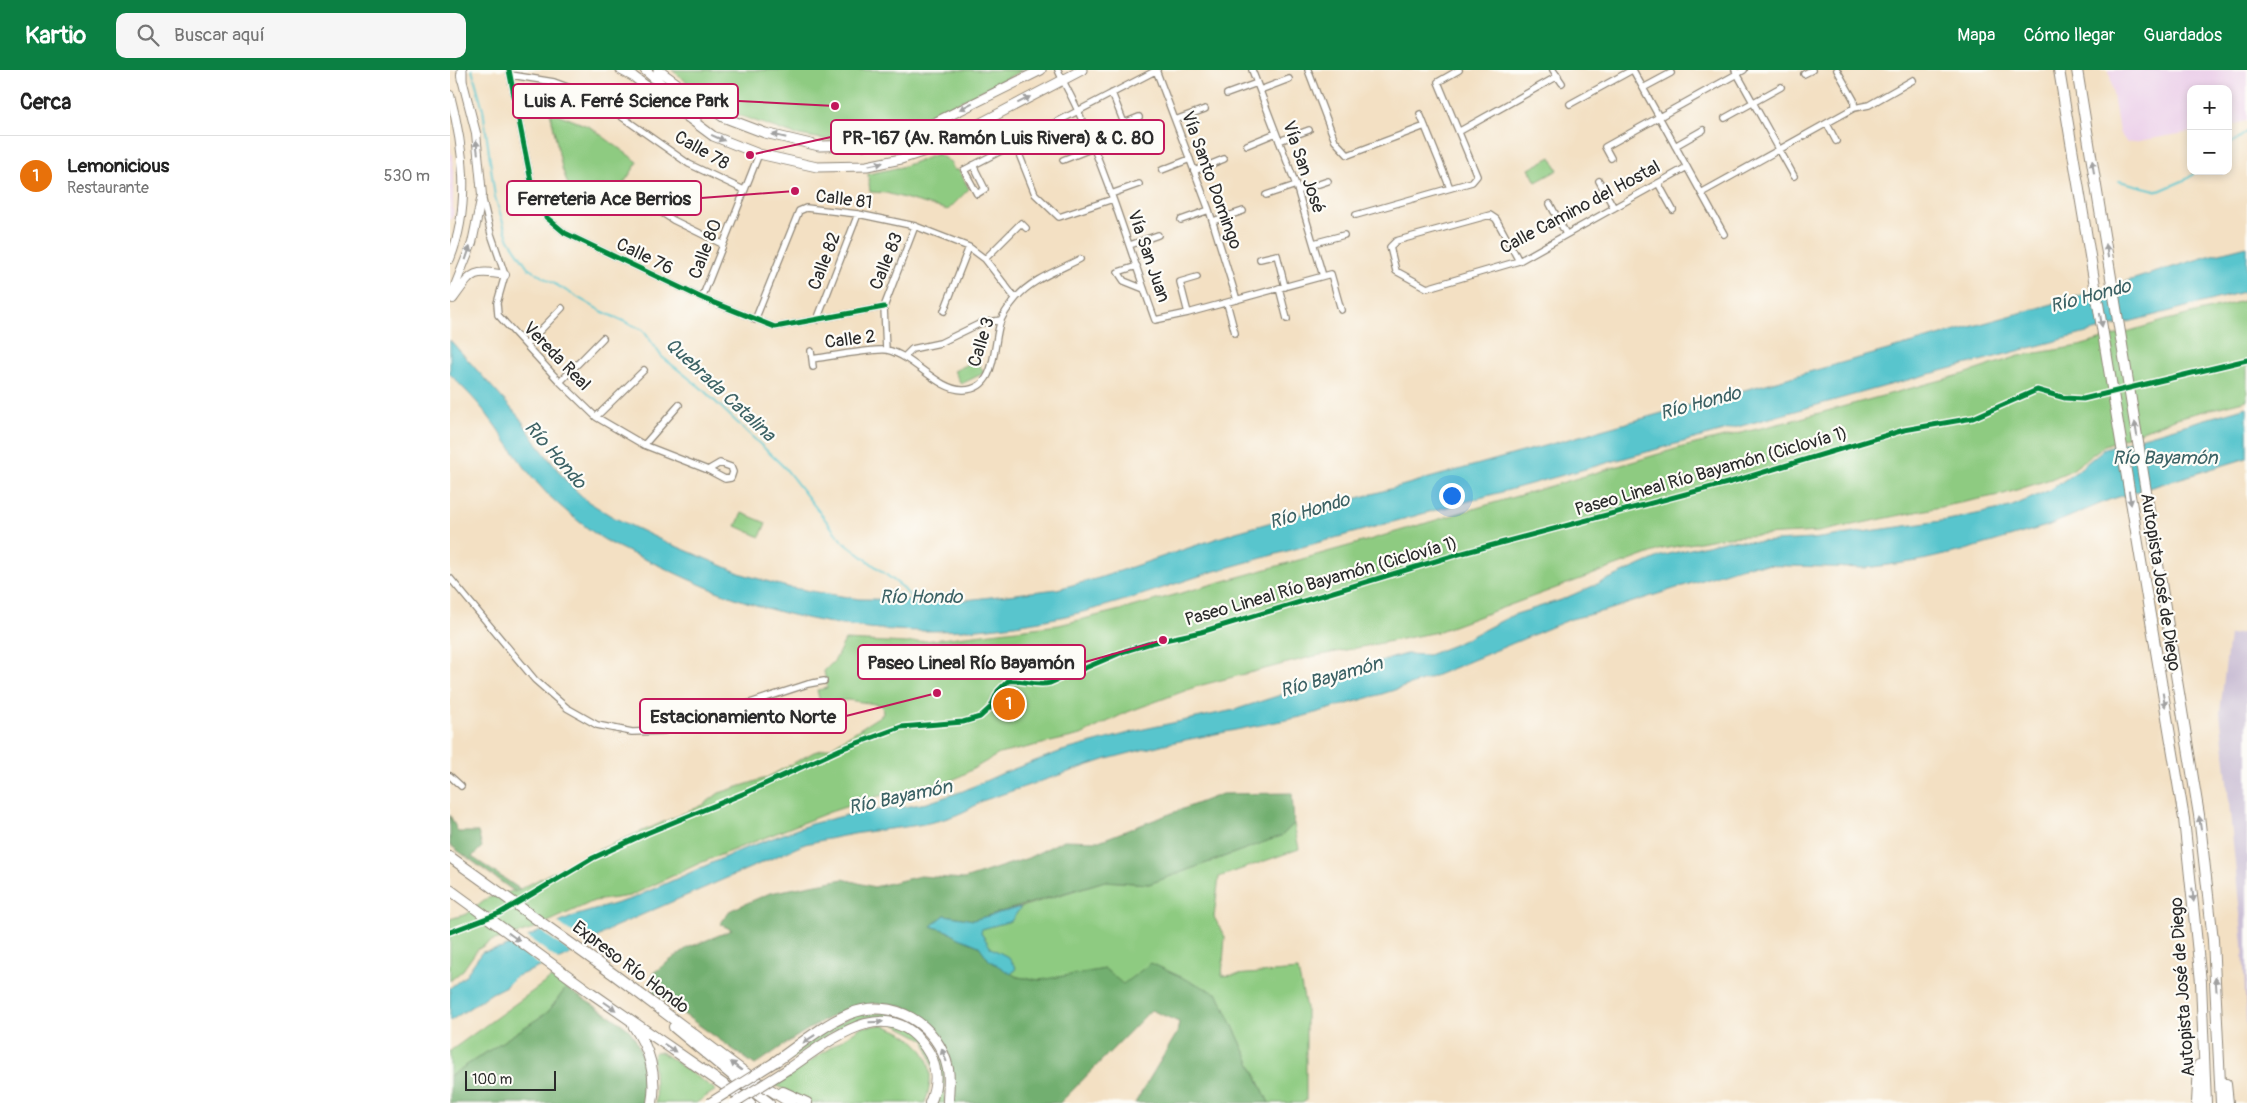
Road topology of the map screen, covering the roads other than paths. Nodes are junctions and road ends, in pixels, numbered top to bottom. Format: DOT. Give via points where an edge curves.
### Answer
graph roads {
  1 [pos="621,70"];
  2 [pos="645,70"];
  3 [pos="658,70"];
  4 [pos="1041,70"];
  5 [pos="1058,70"];
  6 [pos="1082,70"];
  7 [pos="1157,70"];
  8 [pos="1252,70"];
  9 [pos="1308,70"];
  10 [pos="1459,70"];
  11 [pos="1553,70"];
  12 [pos="1633,70"];
  13 [pos="1744,70"];
  14 [pos="1812,70"];
  15 [pos="1837,70"];
  16 [pos="2059,70"];
  17 [pos="2065,70"];
  18 [pos="2077,70"];
  19 [pos="1671,72"];
  20 [pos="1736,72"];
  21 [pos="461,73"];
  22 [pos="510,73"];
  23 [pos="1804,74"];
  24 [pos="1558,76"];
  25 [pos="1290,79"];
  26 [pos="1063,80"];
  27 [pos="1913,80"];
  28 [pos="1257,83"];
  29 [pos="1562,83"];
  30 [pos="1781,87"];
  31 [pos="1643,88"];
  32 [pos="1260,90"];
  33 [pos="1112,93"];
  34 [pos="1227,94"];
  35 [pos="450,95"];
  36 [pos="1753,103"];
  37 [pos="1570,104"];
  38 [pos="1854,108"];
  39 [pos="1204,109"];
  40 [pos="1078,111"];
  41 [pos="1420,114"];
  42 [pos="1139,117"];
  43 [pos="1659,117"];
  44 [pos="1725,118"];
  45 [pos="1175,120"];
  46 [pos="1827,124"];
  47 [pos="1425,126"];
  48 [pos="701,128"];
  49 [pos="1309,130"];
  50 [pos="1703,130"];
  51 [pos="1460,131"];
  52 [pos="1276,133"];
  53 [pos="1279,141"];
  54 [pos="1836,141"];
  55 [pos="1015,144"];
  56 [pos="1247,145"];
  57 [pos="1675,146"];
  58 [pos="1093,148"];
  59 [pos="1779,150"];
  60 [pos="759,154"];
  61 [pos="1611,158"];
  62 [pos="1190,159"];
  63 [pos="1224,159"];
  64 [pos="1063,160"];
  65 [pos="973,165"];
  66 [pos="1687,167"];
  67 [pos="1162,170"];
  68 [pos="1194,171"];
  69 [pos="1794,176"];
  70 [pos="1328,181"];
  71 [pos="1599,182"];
  72 [pos="1658,183"];
  73 [pos="1139,184"];
  74 [pos="1296,185"];
  75 [pos="1450,188"];
  76 [pos="628,190"];
  77 [pos="744,190"];
  78 [pos="1298,191"];
  79 [pos="1701,193"];
  80 [pos="482,195"];
  81 [pos="1266,196"];
  82 [pos="1112,197"];
  83 [pos="1550,204"];
  84 [pos="1614,208"];
  85 [pos="1209,210"];
  86 [pos="1673,210"];
  87 [pos="1243,211"];
  88 [pos="858,214"];
  89 [pos="1356,215"];
  90 [pos="2084,218"];
  91 [pos="1181,220"];
  92 [pos="1213,221"];
  93 [pos="915,226"];
  94 [pos="1026,228"];
  95 [pos="1566,234"];
  96 [pos="1724,234"];
  97 [pos="1158,235"];
  98 [pos="1344,235"];
  99 [pos="1314,243"];
  100 [pos="722,244"];
  101 [pos="1130,245"];
  102 [pos="969,247"];
  103 [pos="1080,258"];
  104 [pos="450,259"];
  105 [pos="985,259"];
  106 [pos="1260,259"];
  107 [pos="1519,261"];
  108 [pos="1136,266"];
  109 [pos="505,275"];
  110 [pos="1323,276"];
  111 [pos="1197,277"];
  112 [pos="1282,287"];
  113 [pos="1144,289"];
  114 [pos="450,298"];
  115 [pos="702,298"];
  116 [pos="1016,298"];
  117 [pos="1237,300"];
  118 [pos="450,302"];
  119 [pos="1227,302"];
  120 [pos="884,307"];
  121 [pos="562,308"];
  122 [pos="1341,310"];
  123 [pos="944,311"];
  124 [pos="1188,313"];
  125 [pos="1287,319"];
  126 [pos="754,320"];
  127 [pos="817,320"];
  128 [pos="1001,320"];
  129 [pos="1235,333"];
  130 [pos="603,338"];
  131 [pos="526,345"];
  132 [pos="886,350"];
  133 [pos="811,351"];
  134 [pos="904,357"];
  135 [pos="812,359"];
  136 [pos="813,367"];
  137 [pos="644,370"];
  138 [pos="560,382"];
  139 [pos="679,405"];
  140 [pos="596,418"];
  141 [pos="644,445"];
  142 [pos="708,470"];
  143 [pos="450,578"];
  144 [pos="824,681"];
  145 [pos="450,776"];
  146 [pos="461,786"];
  147 [pos="450,857"];
  148 [pos="450,863"];
  149 [pos="450,890"];
  150 [pos="496,891"];
  151 [pos="450,897"];
  152 [pos="474,909"];
  153 [pos="615,977"];
  154 [pos="2218,1018"];
  155 [pos="2203,1019"];
  156 [pos="630,1020"];
  157 [pos="775,1062"];
  158 [pos="788,1068"];
  159 [pos="752,1078"];
  160 [pos="652,1103"];
  161 [pos="710,1103"];
  162 [pos="734,1103"];
  163 [pos="750,1103"];
  164 [pos="769,1103"];
  165 [pos="791,1103"];
  166 [pos="807,1103"];
  167 [pos="930,1103"];
  168 [pos="948,1103"];
  169 [pos="2197,1103"];
  170 [pos="2206,1103"];
  171 [pos="2221,1103"];
  172 [pos="2228,1103"];
  1 -- 48 [label="main road"];
  2 -- 48 [label="main road" via="685,105"];
  4 -- 3 [label="main road, one-way" via="922,129 896,138 864,145 819,146 765,133 723,117"];
  5 -- 26 [label="street, Vía San Juan"];
  6 -- 26 [label="main road"];
  7 -- 33 [label="street"];
  7 -- 45 [label="street, Vía Santo Domingo"];
  8 -- 28 [label="street, Vía San José"];
  9 -- 47 [label="street" via="1335,141 1348,155"];
  10 -- 51 [label="street" via="1438,82"];
  11 -- 24 [label="street"];
  12 -- 31 [label="street"];
  12 -- 37 [label="street"];
  13 -- 20 [label="street"];
  14 -- 23 [label="street"];
  15 -- 38 [label="street" via="1854,100"];
  16 -- 90 [label="highway, Autopista José de Diego"];
  17 -- 90 [label="highway" via="2080,160"];
  154 -- 18 [label="highway, Autopista José de Diego, one-way" via="2207,874"];
  19 -- 31 [label="street"];
  20 -- 36 [label="street"];
  20 -- 43 [label="street"];
  80 -- 21 [label="main road, one-way" via="476,133"];
  22 -- 77 [label="street, Calle 78" via="554,82 592,96 689,164"];
  22 -- 115 [label="street, Calle 76" via="532,186 546,217 565,232"];
  24 -- 29 [label="street"];
  24 -- 51 [label="street"];
  25 -- 32 [label="street"];
  26 -- 40 [label="street, Vía San Juan"];
  60 -- 26 [label="main road, one-way" via="817,168 867,166 901,159 930,149"];
  27 -- 38 [label="street" via="1869,105"];
  28 -- 32 [label="street, Vía San José"];
  28 -- 34 [label="street"];
  30 -- 36 [label="street"];
  31 -- 43 [label="street"];
  32 -- 52 [label="street, Vía San José"];
  33 -- 40 [label="street"];
  33 -- 42 [label="street" via="1124,123"];
  35 -- 104 [label="main road" via="464,170 461,219"];
  36 -- 44 [label="street"];
  36 -- 59 [label="street"];
  38 -- 46 [label="street"];
  39 -- 45 [label="street"];
  40 -- 55 [label="street"];
  40 -- 58 [label="street, Vía San Juan"];
  41 -- 47 [label="street"];
  43 -- 57 [label="street"];
  43 -- 61 [label="street" via="1604,147"];
  45 -- 62 [label="street, Vía Santo Domingo"];
  46 -- 54 [label="street"];
  46 -- 59 [label="street"];
  47 -- 75 [label="street"];
  48 -- 60 [label="main road, one-way"];
  49 -- 53 [label="street"];
  50 -- 57 [label="street"];
  51 -- 75 [label="street" via="1477,176 1472,182"];
  52 -- 53 [label="street, Vía San José"];
  52 -- 56 [label="street"];
  53 -- 74 [label="street, Vía San José"];
  55 -- 65 [label="street"];
  55 -- 82 [label="street" via="1035,194 1059,217"];
  57 -- 66 [label="street"];
  58 -- 64 [label="street"];
  58 -- 82 [label="street, Vía San Juan"];
  59 -- 69 [label="street"];
  59 -- 79 [label="street"];
  60 -- 77 [label="street, Calle 80"];
  62 -- 67 [label="street"];
  62 -- 68 [label="street, Vía Santo Domingo"];
  63 -- 68 [label="street"];
  65 -- 65 [label="street" via="964,170 977,194 986,188"];
  66 -- 72 [label="street, Calle Camino del Hostal"];
  66 -- 79 [label="street"];
  68 -- 85 [label="street, Vía Santo Domingo"];
  70 -- 78 [label="street"];
  71 -- 84 [label="street"];
  72 -- 84 [label="street, Calle Camino del Hostal"];
  72 -- 86 [label="street"];
  73 -- 82 [label="street"];
  74 -- 78 [label="street, Vía San José"];
  74 -- 81 [label="street"];
  75 -- 89 [label="street"];
  76 -- 100 [label="street" via="672,220"];
  77 -- 100 [label="street, Calle 80"];
  78 -- 99 [label="street, Vía San José"];
  79 -- 96 [label="street"];
  80 -- 109 [label="street"];
  114 -- 80 [label="main road, one-way" via="472,243"];
  82 -- 101 [label="street, Vía San Juan"];
  83 -- 95 [label="street"];
  84 -- 95 [label="street, Calle Camino del Hostal"];
  85 -- 91 [label="street"];
  85 -- 92 [label="street, Vía Santo Domingo"];
  87 -- 92 [label="street"];
  88 -- 93 [label="street, Calle 81"];
  88 -- 126 [label="street, Calle 81" via="806,208 798,211"];
  88 -- 127 [label="street, Calle 82"];
  90 -- 155 [label="highway, Autopista José de Diego, one-way" via="2184,819"];
  92 -- 117 [label="street, Vía Santo Domingo"];
  93 -- 102 [label="street, Calle 81"];
  93 -- 120 [label="street, Calle 83"];
  94 -- 105 [label="street" via="1021,223"];
  95 -- 107 [label="street, Calle Camino del Hostal"];
  97 -- 101 [label="street"];
  98 -- 99 [label="street"];
  99 -- 110 [label="street, Vía San José"];
  100 -- 115 [label="street, Calle 80"];
  101 -- 108 [label="street, Vía San Juan"];
  102 -- 105 [label="street, Calle 81"];
  102 -- 123 [label="street"];
  103 -- 116 [label="street, Calle 3" via="1032,284"];
  105 -- 116 [label="street, Calle 81"];
  106 -- 112 [label="street" via="1276,255"];
  107 -- 107 [label="street, Calle Camino del Hostal" via="1427,288 1396,271 1390,248 1396,241 1490,215 1496,219"];
  108 -- 113 [label="street, Vía San Juan"];
  108 -- 113 [label="street" via="1118,272 1124,281"];
  109 -- 118 [label="main road" via="482,271 474,273"];
  109 -- 131 [label="street, Vereda Real" via="497,303 498,315"];
  110 -- 112 [label="street, Vía San Juan"];
  110 -- 122 [label="street" via="1331,274"];
  111 -- 124 [label="street" via="1180,282"];
  112 -- 117 [label="street, Vía San Juan"];
  112 -- 125 [label="street"];
  113 -- 124 [label="street, Vía San Juan" via="1155,320"];
  115 -- 126 [label="street, Calle 76"];
  116 -- 128 [label="street, Calle 3"];
  117 -- 119 [label="street, Vía San Juan"];
  119 -- 124 [label="street, Vía San Juan"];
  119 -- 129 [label="street"];
  120 -- 127 [label="street, Calle 76"];
  120 -- 132 [label="street"];
  121 -- 131 [label="street"];
  126 -- 127 [label="street, Calle 76" via="775,327"];
  128 -- 134 [label="street" via="981,324 940,343 912,349"];
  128 -- 134 [label="street, Calle 3" via="990,373 983,383 974,388 952,388"];
  130 -- 138 [label="street"];
  131 -- 138 [label="street, Vereda Real"];
  132 -- 134 [label="street, Calle 2"];
  132 -- 135 [label="street, Calle 2"];
  133 -- 135 [label="street, Calle 2"];
  135 -- 136 [label="street, Calle 2"];
  137 -- 140 [label="street"];
  138 -- 140 [label="street, Vereda Real"];
  139 -- 141 [label="street"];
  140 -- 141 [label="street, Vereda Real"];
  141 -- 142 [label="street, Vereda Real"];
  143 -- 144 [label="street" via="535,680 567,708 597,725 632,732 664,731"];
  145 -- 146 [label="street"];
  147 -- 150 [label="highway, Expreso Río Hondo"];
  148 -- 150 [label="highway"];
  149 -- 152 [label="highway"];
  150 -- 153 [label="highway, Expreso Río Hondo"];
  151 -- 152 [label="highway"];
  152 -- 156 [label="highway, one-way"];
  159 -- 153 [label="highway, Expreso Río Hondo, one-way"];
  153 -- 164 [label="highway"];
  154 -- 171 [label="highway, Autopista José de Diego"];
  154 -- 172 [label="highway"];
  155 -- 169 [label="highway"];
  155 -- 170 [label="highway, Autopista José de Diego"];
  156 -- 160 [label="highway" via="649,1057"];
  156 -- 163 [label="highway, one-way"];
  157 -- 161 [label="main road, bridge"];
  168 -- 157 [label="highway, one-way" via="948,1070 936,1038 917,1020 896,1011 872,1009 848,1014"];
  158 -- 162 [label="main road, bridge"];
  158 -- 167 [label="highway, one-way" via="850,1028 886,1022 915,1035 930,1054 936,1079"];
  159 -- 165 [label="highway, Expreso Río Hondo"];
  159 -- 166 [label="highway"];
}
